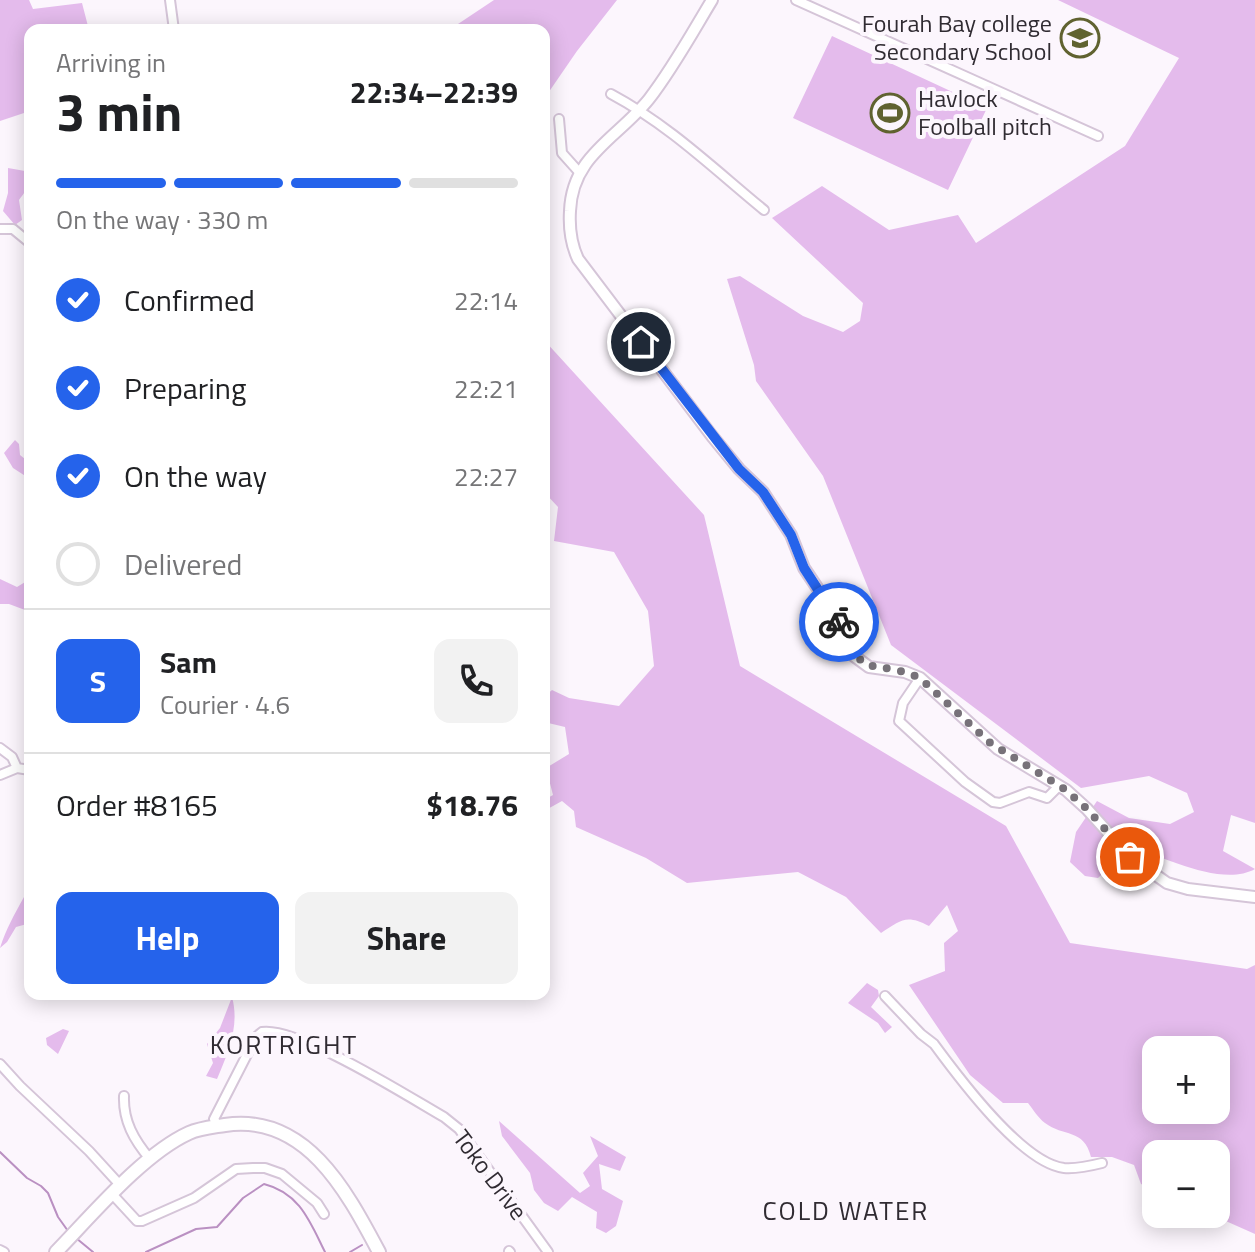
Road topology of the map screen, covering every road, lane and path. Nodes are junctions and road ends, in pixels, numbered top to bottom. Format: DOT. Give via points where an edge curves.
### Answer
graph roads {
  1 [pos="170,0"];
  2 [pos="712,0"];
  3 [pos="796,0"];
  4 [pos="173,24"];
  5 [pos="611,94"];
  6 [pos="640,109"];
  7 [pos="559,119"];
  8 [pos="1098,136"];
  9 [pos="579,172"];
  10 [pos="764,210"];
  11 [pos="0,229"];
  12 [pos="24,238"];
  13 [pos="920,678"];
  14 [pos="0,748"];
  15 [pos="17,768"];
  16 [pos="24,769"];
  17 [pos="0,775"];
  18 [pos="1059,786"];
  19 [pos="1255,897"];
  20 [pos="885,996"];
  21 [pos="0,1064"];
  22 [pos="124,1096"];
  23 [pos="218,1126"];
  24 [pos="150,1159"];
  25 [pos="1102,1163"];
  26 [pos="117,1190"];
  27 [pos="324,1214"];
  28 [pos="56,1252"];
  29 [pos="379,1252"];
  30 [pos="548,1252"];
  1 -- 4 [label="street"];
  2 -- 6 [label="street"];
  3 -- 8 [label="street"];
  5 -- 6 [label="street"];
  6 -- 9 [label="street"];
  6 -- 10 [label="street"];
  7 -- 9 [label="street" via="562,153"];
  9 -- 13 [label="street" via="569,216 581,264 719,444 763,492 854,656 869,667"];
  11 -- 12 [label="street" via="13,229"];
  13 -- 18 [label="street" via="989,742"];
  13 -- 18 [label="street" via="903,703 899,721 965,782 1000,803 1029,792 1047,798"];
  14 -- 15 [label="street"];
  15 -- 16 [label="street"];
  15 -- 17 [label="street"];
  18 -- 19 [label="street" via="1130,857 1167,883"];
  20 -- 25 [label="street" via="1034,1157 1063,1168"];
  21 -- 26 [label="street" via="89,1151"];
  22 -- 24 [label="street" via="134,1139"];
  23 -- 24 [label="main road" via="188,1133"];
  23 -- 29 [label="main road" via="256,1125 286,1135 313,1153 345,1190"];
  23 -- 30 [label="street, Toko Drive" via="214,1119 262,1032 330,1052 459,1129"];
  24 -- 26 [label="main road"];
  26 -- 27 [label="street" via="132,1218 142,1221 194,1198 236,1169 265,1168 282,1174"];
  26 -- 28 [label="main road"];
}
